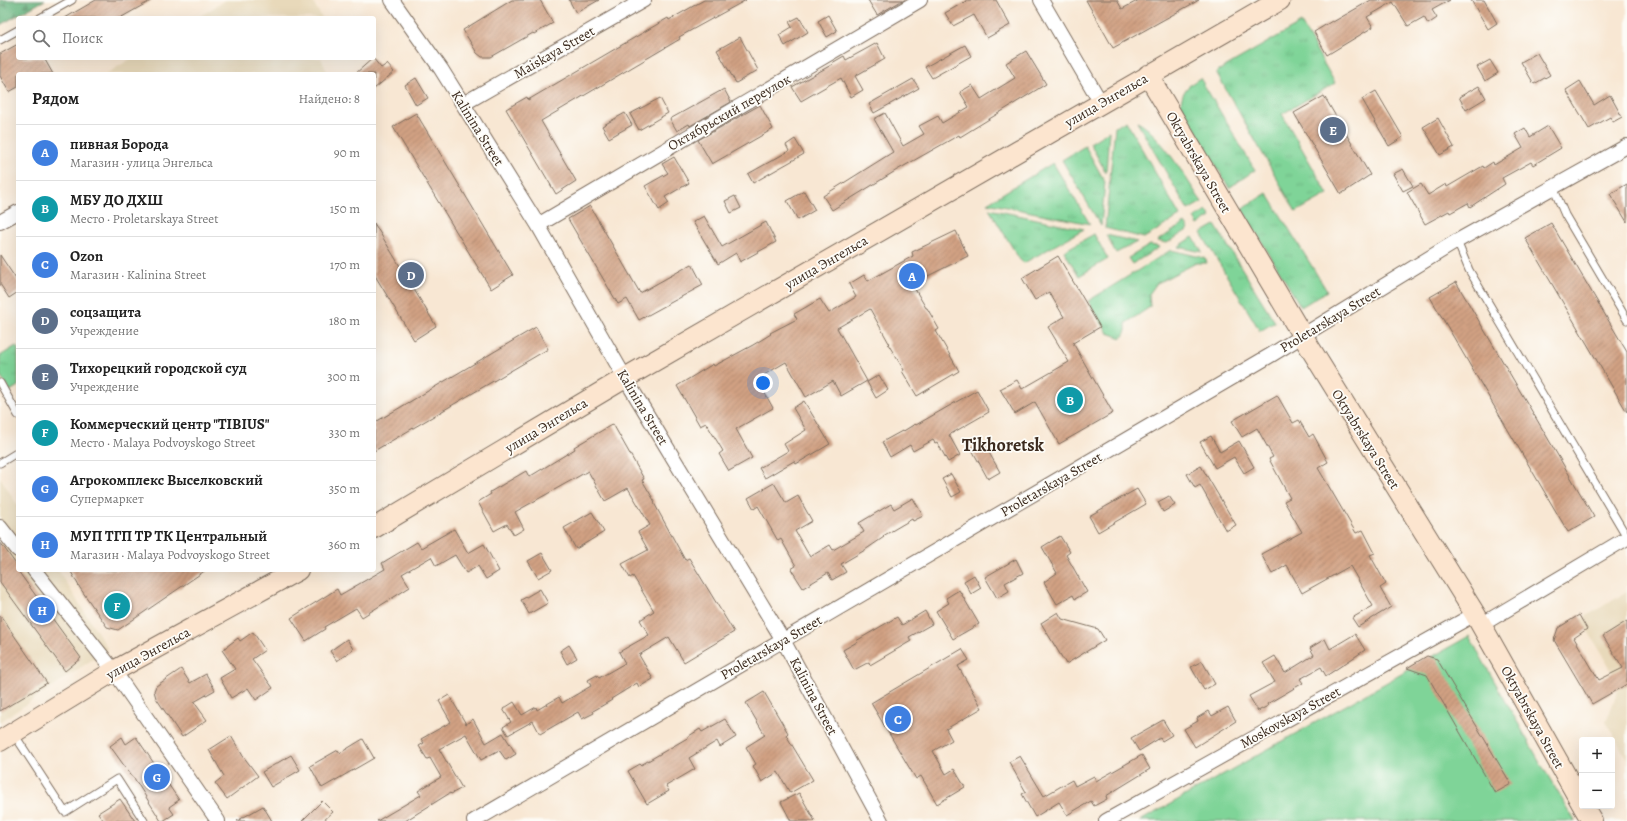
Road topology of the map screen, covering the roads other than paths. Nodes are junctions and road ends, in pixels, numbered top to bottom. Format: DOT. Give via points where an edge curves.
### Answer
graph roads {
  1 [pos="72,0"];
  2 [pos="392,0"];
  3 [pos="644,0"];
  4 [pos="920,0"];
  5 [pos="1041,0"];
  6 [pos="1280,0"];
  7 [pos="44,16"];
  8 [pos="16,31"];
  9 [pos="0,40"];
  10 [pos="1148,75"];
  11 [pos="1101,103"];
  12 [pos="463,104"];
  13 [pos="1627,146"];
  14 [pos="1553,187"];
  15 [pos="16,213"];
  16 [pos="0,222"];
  17 [pos="538,225"];
  18 [pos="1457,241"];
  19 [pos="1627,320"];
  20 [pos="1302,335"];
  21 [pos="625,378"];
  22 [pos="0,383"];
  23 [pos="16,411"];
  24 [pos="16,453"];
  25 [pos="0,464"];
  26 [pos="0,527"];
  27 [pos="376,527"];
  28 [pos="1627,538"];
  29 [pos="16,547"];
  30 [pos="36,572"];
  31 [pos="294,572"];
  32 [pos="1478,620"];
  33 [pos="783,640"];
  34 [pos="114,671"];
  35 [pos="7,737"];
  36 [pos="1579,798"];
  37 [pos="1585,809"];
  38 [pos="144,821"];
  39 [pos="218,821"];
  40 [pos="474,821"];
  41 [pos="881,821"];
  42 [pos="1106,821"];
  43 [pos="1592,821"];
  1 -- 7 [label="lane"];
  2 -- 12 [label="street, Kalinina Street"];
  3 -- 12 [label="street, Maiskaya Street"];
  4 -- 17 [label="street, Октябрьский переулок"];
  5 -- 11 [label="street"];
  6 -- 10 [label="main road, улица Энгельса"];
  8 -- 9 [label="lane"];
  10 -- 11 [label="main road, улица Энгельса"];
  10 -- 20 [label="main road, Oktyabrskaya Street"];
  11 -- 21 [label="main road, улица Энгельса"];
  12 -- 17 [label="street, Kalinina Street"];
  13 -- 14 [label="street, Proletarskaya Street"];
  14 -- 18 [label="street, Proletarskaya Street"];
  14 -- 19 [label="lane" via="1565,215"];
  15 -- 16 [label="street"];
  17 -- 21 [label="street, Kalinina Street"];
  18 -- 20 [label="street, Proletarskaya Street"];
  18 -- 28 [label="lane" via="1469,270"];
  20 -- 32 [label="main road, Oktyabrskaya Street"];
  20 -- 33 [label="street, Proletarskaya Street"];
  21 -- 27 [label="main road, улица Энгельса"];
  21 -- 33 [label="street, Kalinina Street"];
  22 -- 23 [label="lane"];
  24 -- 25 [label="lane"];
  26 -- 29 [label="street"];
  28 -- 32 [label="street, Moskovskaya Street"];
  30 -- 34 [label="street"];
  31 -- 34 [label="main road, улица Энгельса"];
  32 -- 36 [label="main road, Oktyabrskaya Street"];
  32 -- 42 [label="street, Moskovskaya Street"];
  33 -- 40 [label="street, Proletarskaya Street"];
  33 -- 41 [label="street, Kalinina Street"];
  34 -- 35 [label="main road, улица Энгельса"];
  34 -- 39 [label="street"];
  35 -- 38 [label="lane" via="65,812 117,779"];
  37 -- 43 [label="main road, Oktyabrskaya Street"];
}
